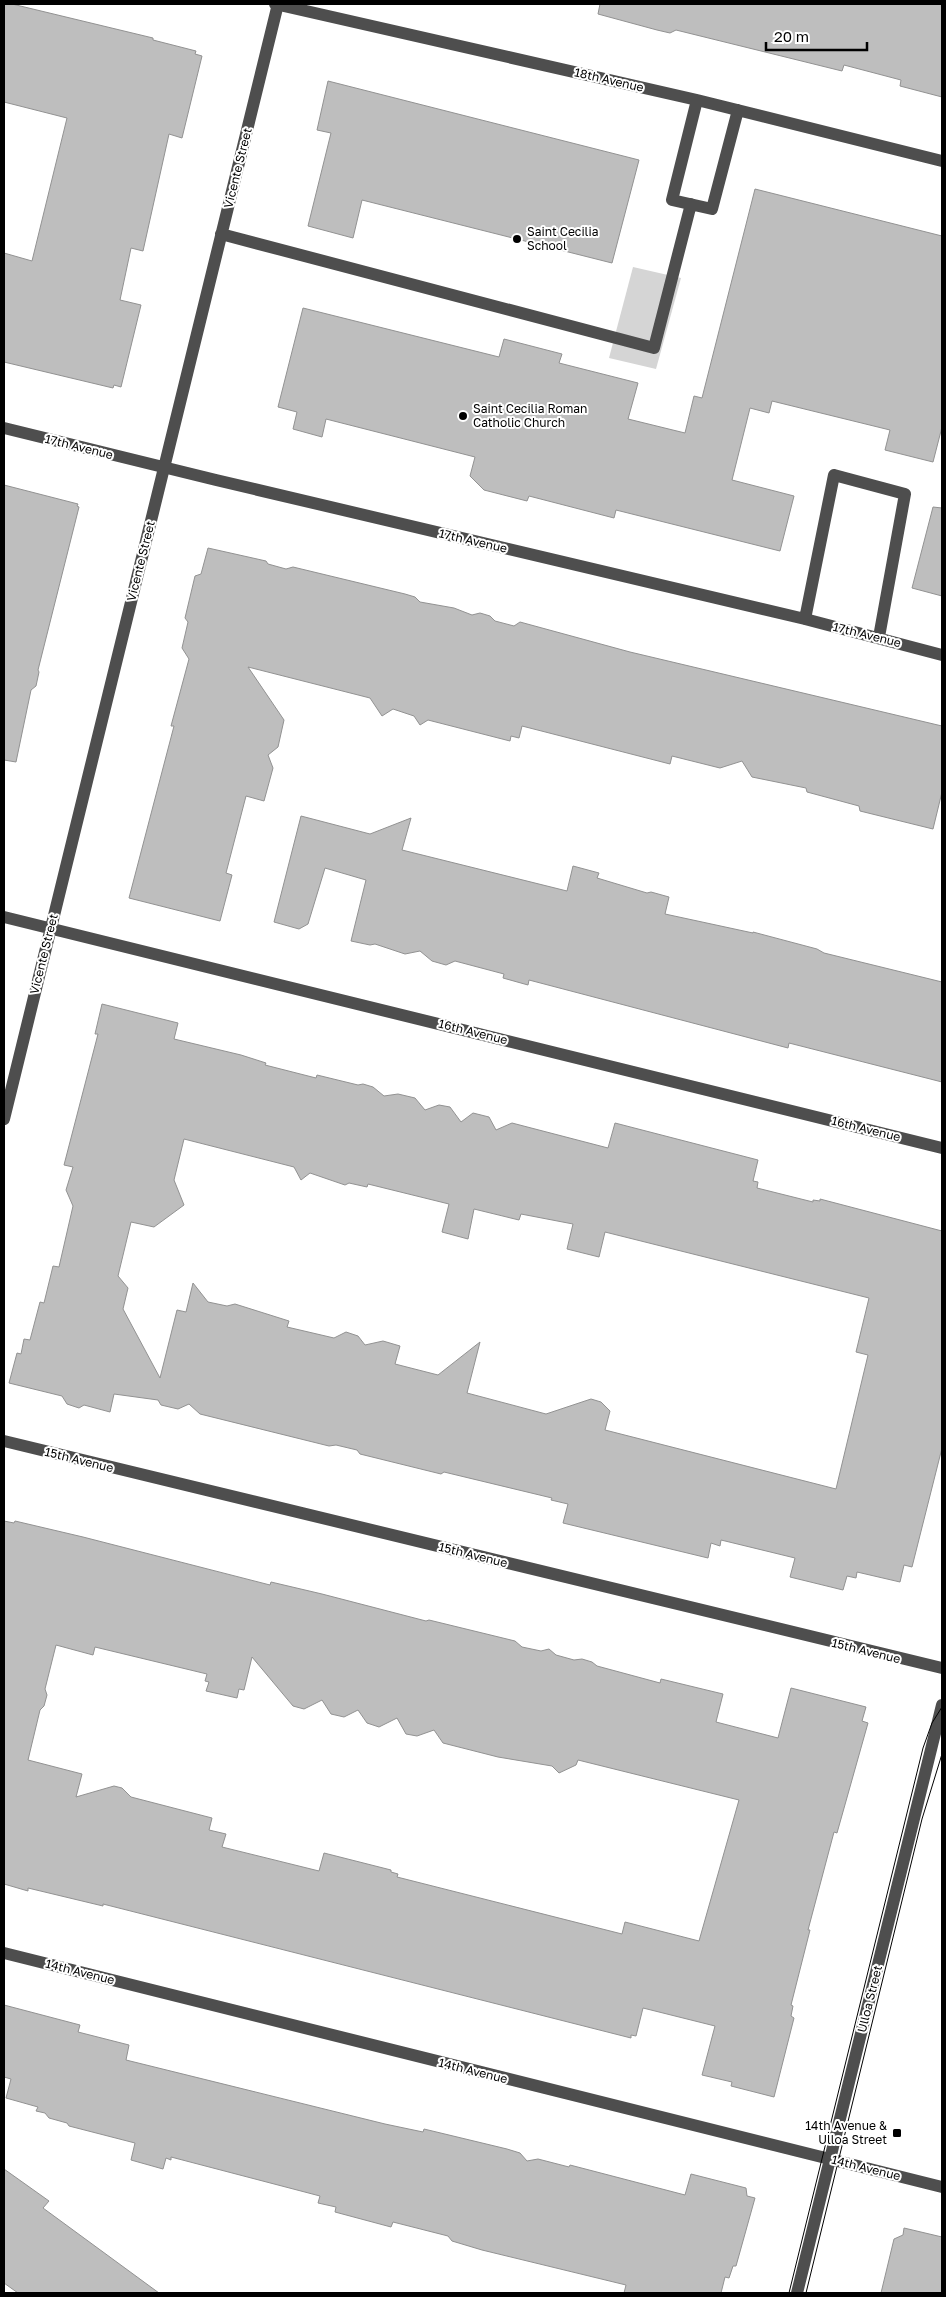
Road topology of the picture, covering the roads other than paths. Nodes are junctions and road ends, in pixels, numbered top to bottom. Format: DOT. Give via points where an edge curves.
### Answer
graph roads {
  1 [pos="277,4"];
  2 [pos="698,100"];
  3 [pos="738,110"];
  4 [pos="942,161"];
  5 [pos="691,204"];
  6 [pos="221,234"];
  7 [pos="4,428"];
  8 [pos="164,467"];
  9 [pos="805,619"];
  10 [pos="879,637"];
  11 [pos="942,655"];
  12 [pos="4,917"];
  13 [pos="50,928"];
  14 [pos="4,1119"];
  15 [pos="942,1148"];
  16 [pos="4,1441"];
  17 [pos="942,1668"];
  18 [pos="942,1705"];
  19 [pos="4,1953"];
  20 [pos="830,2159"];
  21 [pos="942,2187"];
  22 [pos="797,2293"];
  1 -- 2 [label="street, 18th Avenue"];
  1 -- 6 [label="street, Vicente Street"];
  2 -- 3 [label="street, 18th Avenue"];
  2 -- 5 [label="street" via="672,200"];
  3 -- 4 [label="street, 18th Avenue"];
  3 -- 5 [label="street" via="712,209"];
  5 -- 6 [label="street" via="654,348"];
  6 -- 8 [label="street, Vicente Street"];
  7 -- 8 [label="street, 17th Avenue"];
  8 -- 9 [label="street, 17th Avenue"];
  8 -- 13 [label="street, Vicente Street"];
  9 -- 10 [label="street, 17th Avenue"];
  9 -- 10 [label="street" via="834,475 905,494"];
  10 -- 11 [label="street, 17th Avenue"];
  12 -- 13 [label="street, 16th Avenue"];
  13 -- 14 [label="street, Vicente Street"];
  13 -- 15 [label="street, 16th Avenue"];
  16 -- 17 [label="street, 15th Avenue"];
  18 -- 20 [label="street, Ulloa Street"];
  19 -- 20 [label="street, 14th Avenue"];
  20 -- 21 [label="street, 14th Avenue"];
  20 -- 22 [label="street, Ulloa Street"];
}
